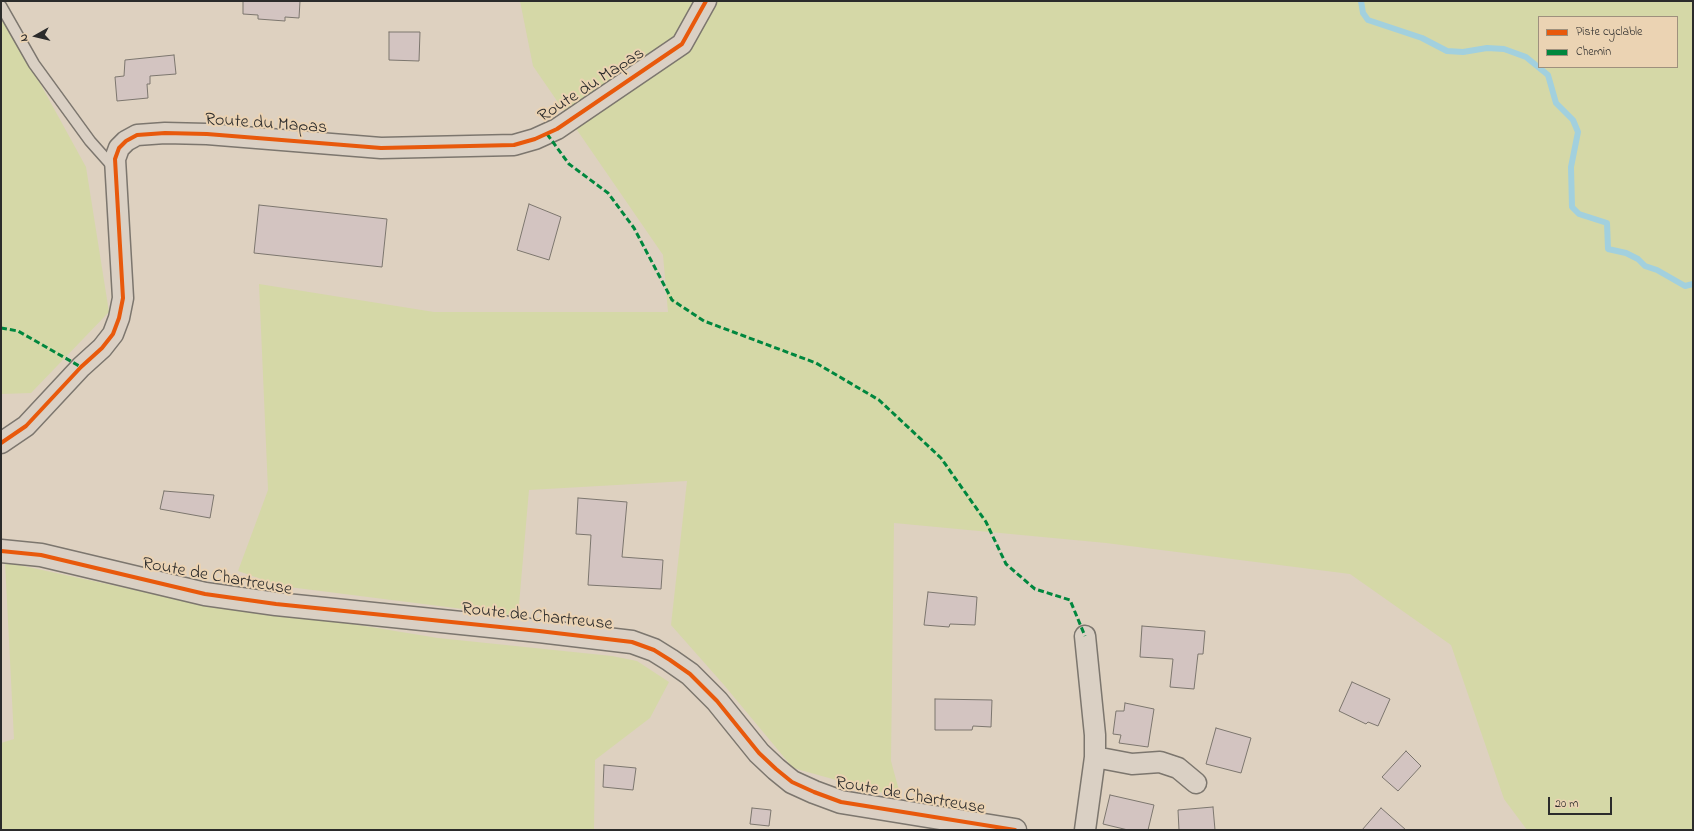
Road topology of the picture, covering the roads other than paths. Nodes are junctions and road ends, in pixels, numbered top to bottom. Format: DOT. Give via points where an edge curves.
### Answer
graph roads {
  1 [pos="706,1"];
  2 [pos="1,6"];
  3 [pos="116,169"];
  4 [pos="1,443"];
  5 [pos="1,550"];
  6 [pos="1085,636"];
  7 [pos="1095,757"];
  8 [pos="1196,783"];
  9 [pos="1015,830"];
  10 [pos="1085,830"];
  1 -- 3 [label="street, Route du Mapas" via="682,44 557,129 535,139 506,145 381,148 207,134 137,135 119,148 115,159"];
  2 -- 3 [label="lane" via="34,64 90,141"];
  3 -- 4 [label="street, Route du Mapas" via="123,298 113,334 26,426"];
  5 -- 9 [label="main road, Route de Chartreuse" via="41,555 205,594 276,604 632,642 654,650 690,674 717,701 759,753 792,782 841,802"];
  6 -- 7 [label="street"];
  7 -- 8 [label="street" via="1132,764 1160,762 1178,768"];
  7 -- 10 [label="street"];
}
